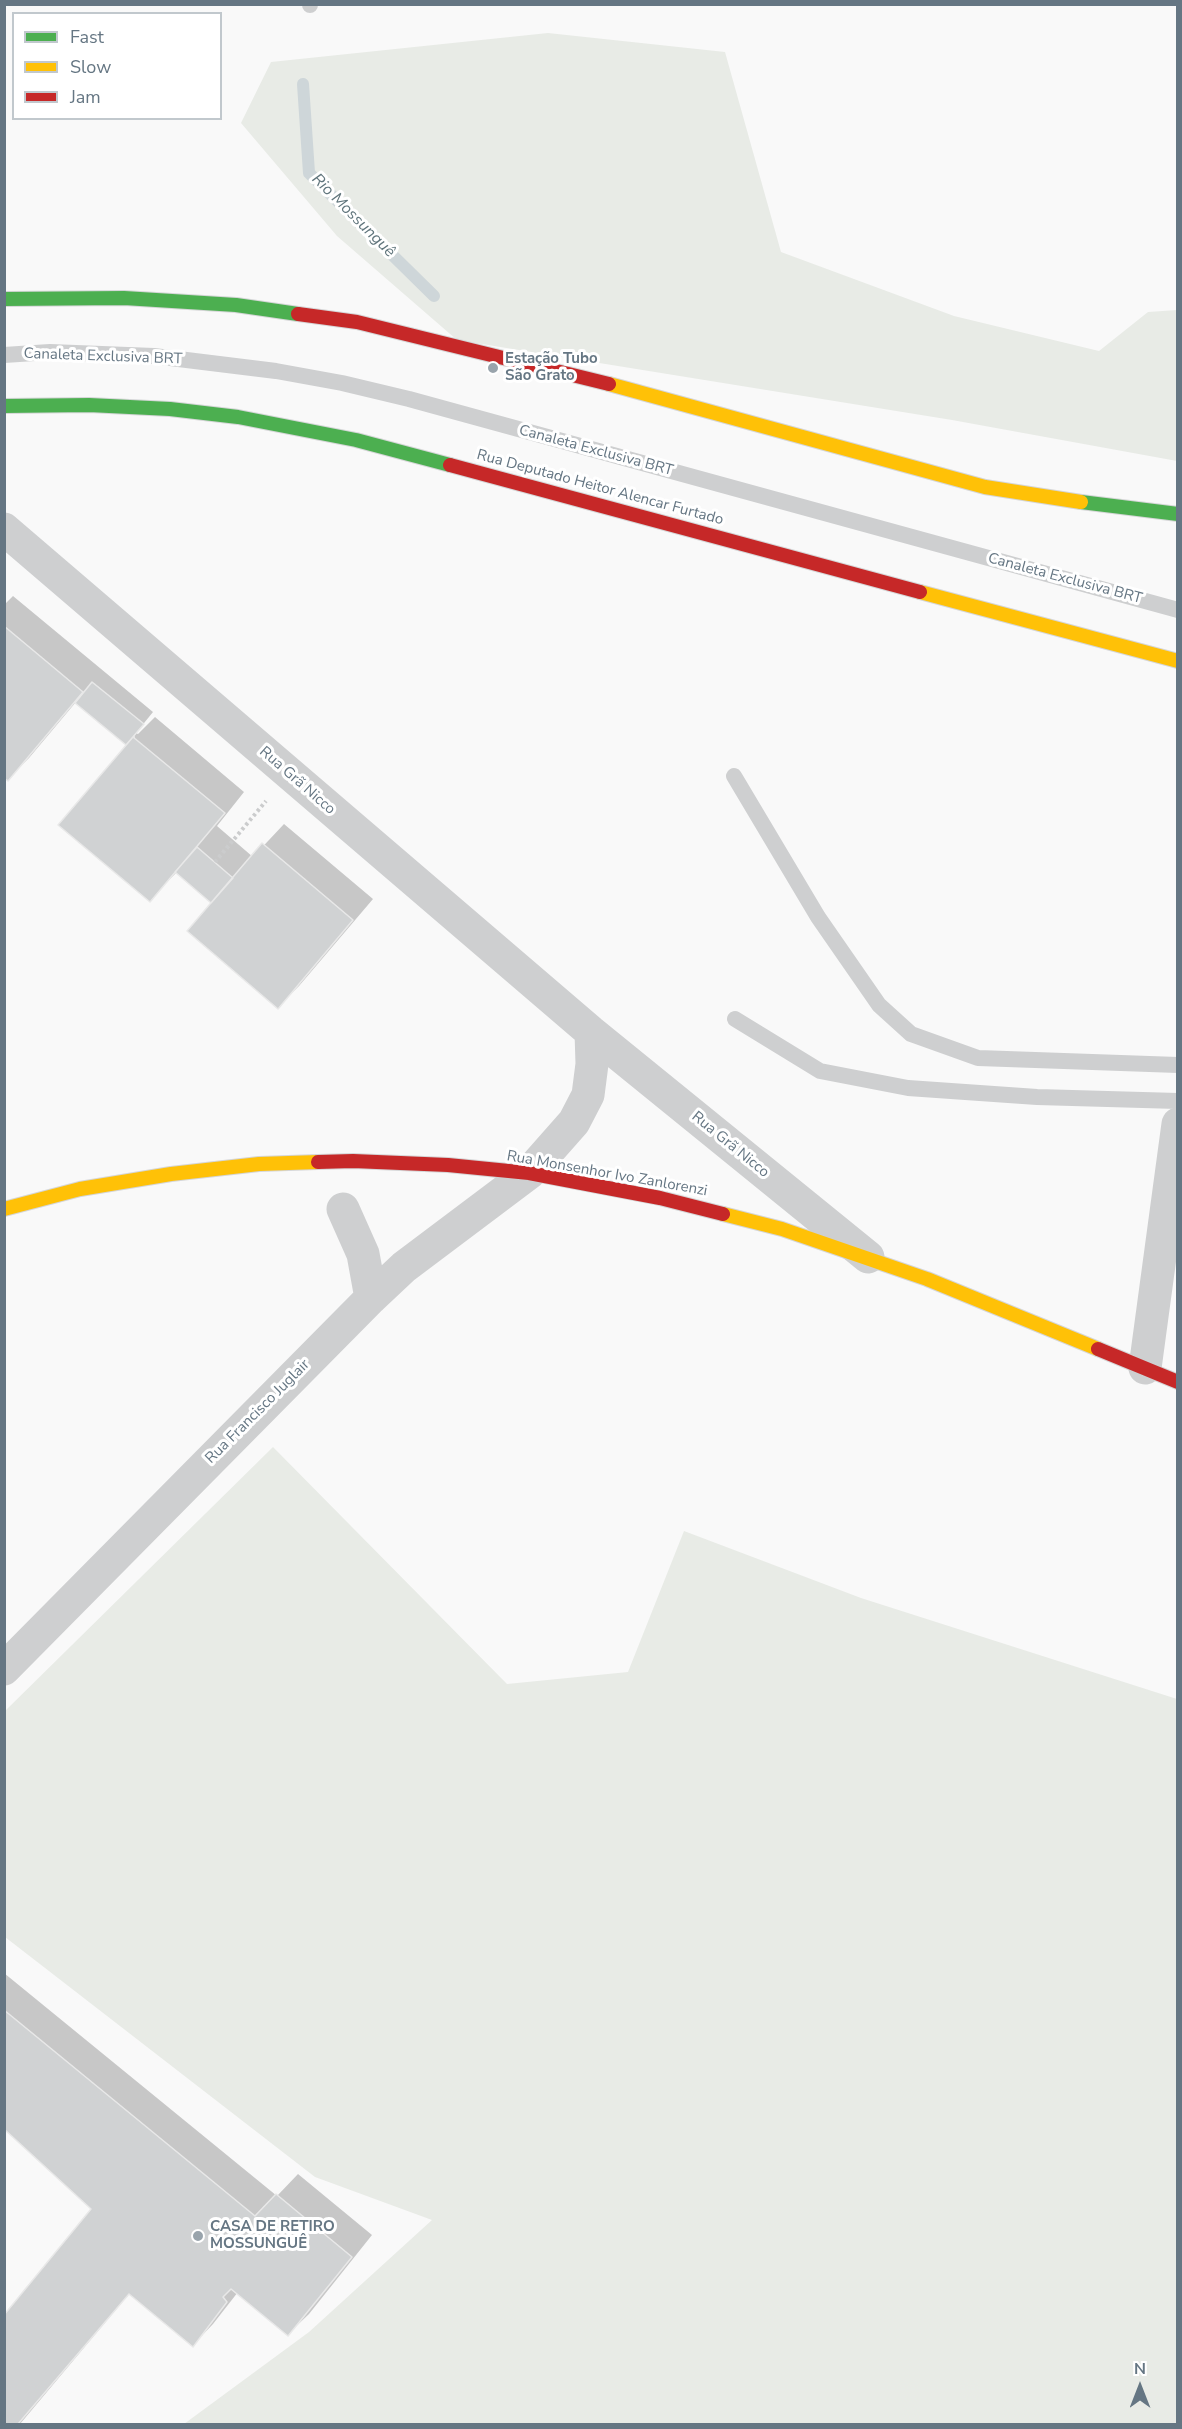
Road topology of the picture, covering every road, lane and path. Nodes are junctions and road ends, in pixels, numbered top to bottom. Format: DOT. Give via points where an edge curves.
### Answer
graph roads {
  1 [pos="4,299"];
  2 [pos="4,355"];
  3 [pos="7,409"];
  4 [pos="1178,514"];
  5 [pos="4,529"];
  6 [pos="1178,610"];
  7 [pos="1178,661"];
  8 [pos="288,774"];
  9 [pos="734,776"];
  10 [pos="215,862"];
  11 [pos="735,1019"];
  12 [pos="591,1032"];
  13 [pos="1178,1065"];
  14 [pos="1178,1101"];
  15 [pos="1178,1124"];
  16 [pos="1175,1156"];
  17 [pos="529,1173"];
  18 [pos="4,1209"];
  19 [pos="343,1209"];
  20 [pos="869,1258"];
  21 [pos="371,1298"];
  22 [pos="1145,1368"];
  23 [pos="1178,1382"];
  24 [pos="4,1669"];
  1 -- 4 [label="street" via="124,298 236,305 357,322 568,373 985,486"];
  2 -- 6 [label="lane, Canaleta Exclusiva BRT" via="50,352 154,356 342,383"];
  3 -- 7 [label="street, Rua Deputado Heitor Alencar Furtado" via="89,405 170,409 238,417 356,440"];
  5 -- 8 [label="street, Rua Grã Nicco"];
  8 -- 10 [label="path"];
  8 -- 12 [label="street, Rua Grã Nicco"];
  9 -- 13 [label="lane" via="831,936 879,1005 912,1034 978,1058"];
  11 -- 14 [label="lane" via="820,1071 909,1088"];
  12 -- 17 [label="street" via="588,1095 574,1122"];
  12 -- 20 [label="street, Rua Grã Nicco"];
  15 -- 16 [label="street"];
  16 -- 22 [label="street"];
  17 -- 18 [label="street, Rua Monsenhor Ivo Zanlorenzi" via="353,1161 259,1164 80,1189"];
  17 -- 20 [label="street, Rua Monsenhor Ivo Zanlorenzi" via="716,1210"];
  17 -- 21 [label="street, Rua Francisco Juglair" via="404,1267"];
  19 -- 21 [label="street" via="363,1254"];
  20 -- 22 [label="street, Rua Monsenhor Ivo Zanlorenzi"];
  21 -- 24 [label="street, Rua Francisco Juglair"];
  22 -- 23 [label="street, Rua Monsenhor Ivo Zanlorenzi"];
}
